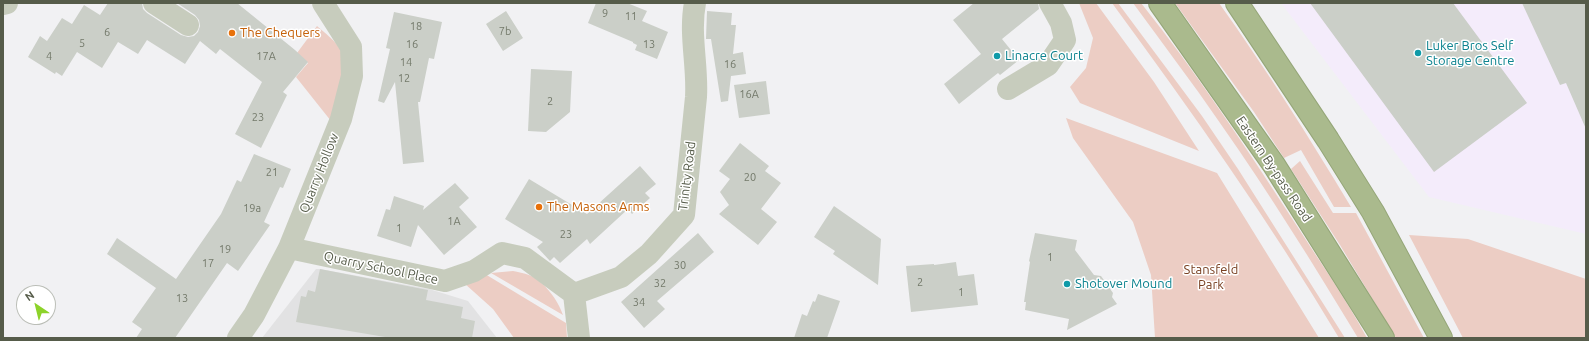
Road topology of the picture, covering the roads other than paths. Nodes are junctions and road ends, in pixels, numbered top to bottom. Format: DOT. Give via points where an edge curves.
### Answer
graph roads {
  1 [pos="6,3"];
  2 [pos="154,3"];
  3 [pos="323,3"];
  4 [pos="695,3"];
  5 [pos="1050,3"];
  6 [pos="1160,3"];
  7 [pos="1236,3"];
  8 [pos="3,4"];
  9 [pos="188,25"];
  10 [pos="1008,89"];
  11 [pos="289,248"];
  12 [pos="574,294"];
  13 [pos="238,338"];
  14 [pos="579,338"];
  15 [pos="1383,338"];
  16 [pos="1441,338"];
  1 -- 8 [label="street"];
  2 -- 9 [label="street"];
  3 -- 11 [label="street, Quarry Hollow" via="351,47 352,76 341,119"];
  4 -- 12 [label="street, Trinity Road" via="693,23 697,90 684,214 649,254 621,277"];
  5 -- 10 [label="street" via="1061,23 1065,40 1048,65"];
  6 -- 15 [label="highway, Eastern By-pass Road" via="1274,165"];
  7 -- 16 [label="highway" via="1328,140 1368,205"];
  11 -- 12 [label="street, Quarry School Place" via="445,281 474,271 502,253 525,258"];
  11 -- 13 [label="street, Quarry Hollow" via="254,315"];
  12 -- 14 [label="street"];
}
